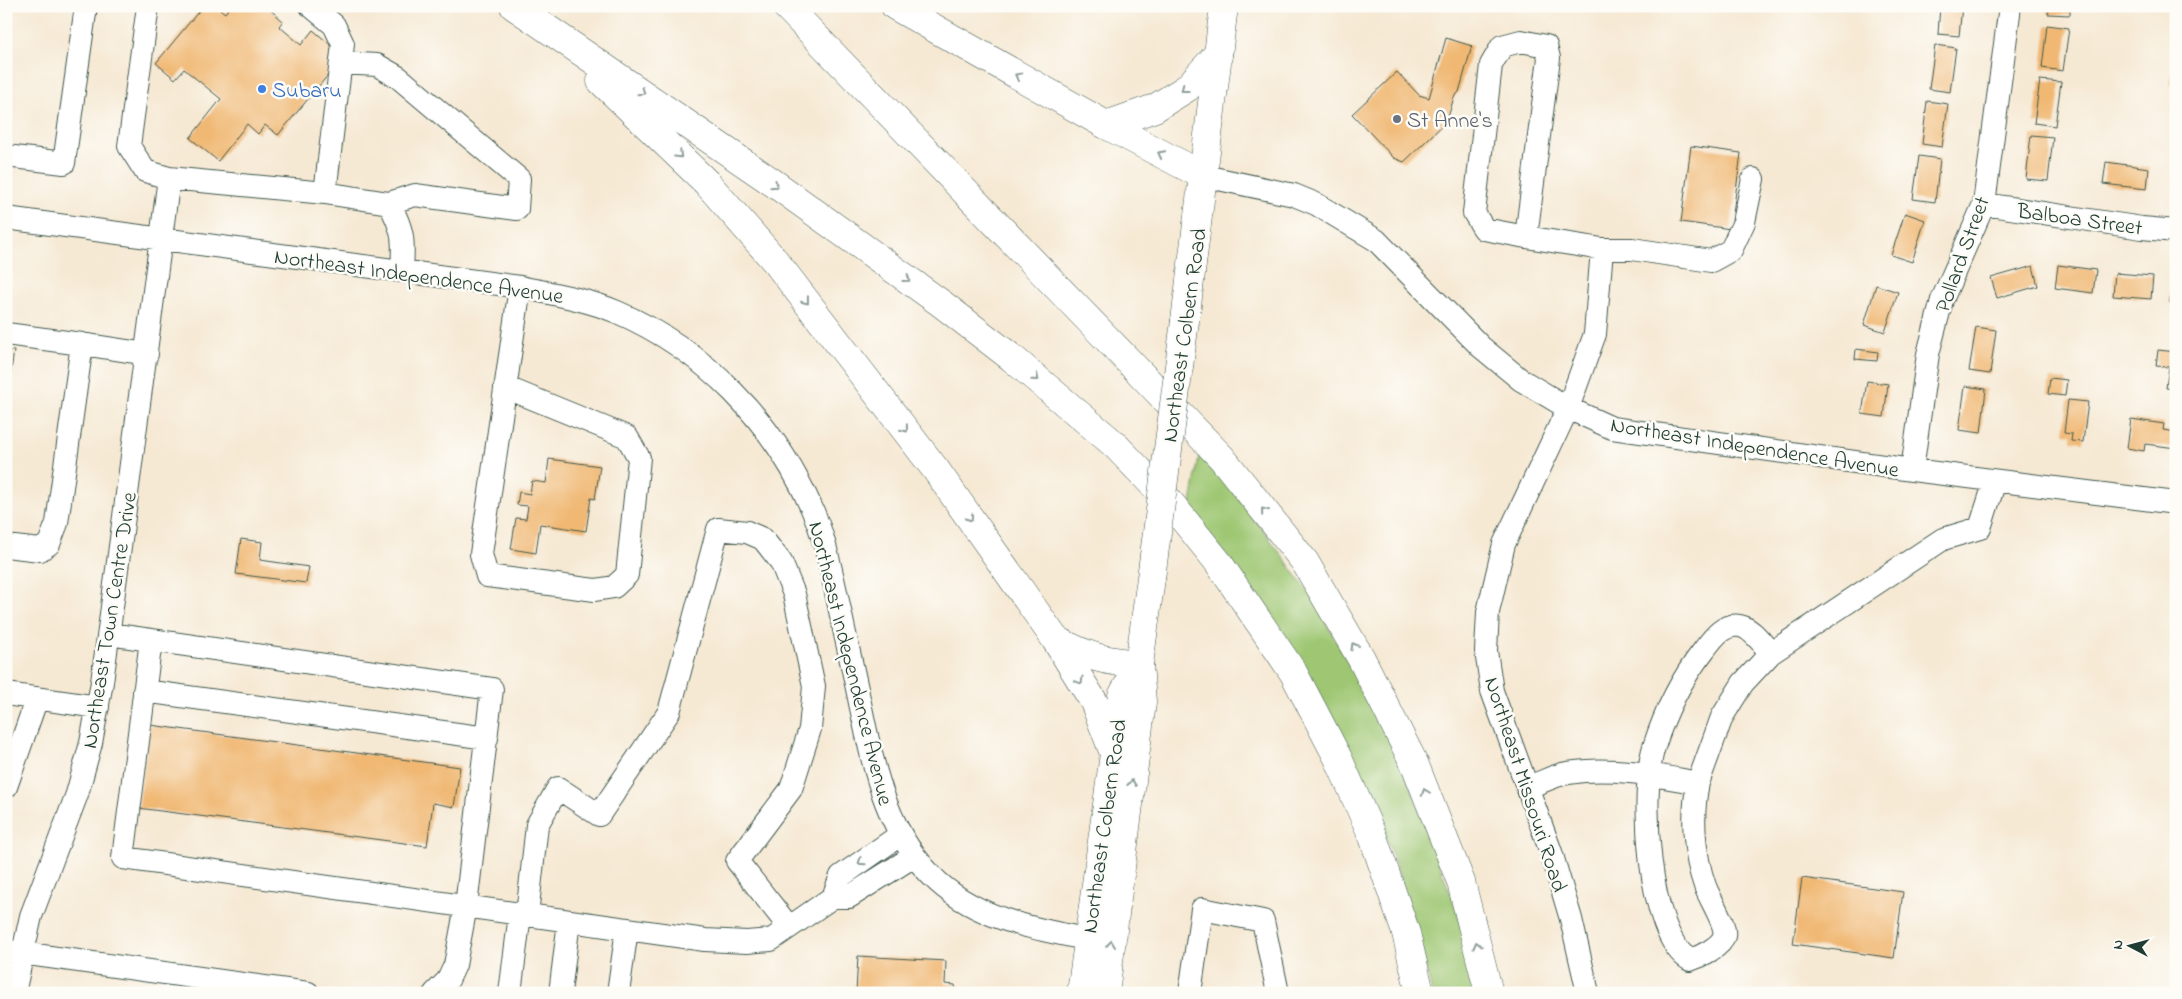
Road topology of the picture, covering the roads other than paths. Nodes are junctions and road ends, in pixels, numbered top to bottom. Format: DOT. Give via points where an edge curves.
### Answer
graph roads {
  1 [pos="86,6"];
  2 [pos="148,6"];
  3 [pos="311,6"];
  4 [pos="513,6"];
  5 [pos="786,6"];
  6 [pos="895,6"];
  7 [pos="1224,6"];
  8 [pos="2010,6"];
  9 [pos="1218,54"];
  10 [pos="341,63"];
  11 [pos="1106,125"];
  12 [pos="6,156"];
  13 [pos="1204,176"];
  14 [pos="169,178"];
  15 [pos="1753,179"];
  16 [pos="325,192"];
  17 [pos="389,203"];
  18 [pos="1984,204"];
  19 [pos="6,218"];
  20 [pos="2176,230"];
  21 [pos="1526,237"];
  22 [pos="162,239"];
  23 [pos="1602,249"];
  24 [pos="402,271"];
  25 [pos="520,287"];
  26 [pos="6,334"];
  27 [pos="82,344"];
  28 [pos="147,354"];
  29 [pos="505,388"];
  30 [pos="1568,408"];
  31 [pos="1912,470"];
  32 [pos="1995,481"];
  33 [pos="2176,503"];
  34 [pos="6,546"];
  35 [pos="109,634"];
  36 [pos="1055,639"];
  37 [pos="151,640"];
  38 [pos="1771,653"];
  39 [pos="1139,664"];
  40 [pos="144,692"];
  41 [pos="6,694"];
  42 [pos="37,698"];
  43 [pos="98,707"];
  44 [pos="487,738"];
  45 [pos="1113,751"];
  46 [pos="1650,774"];
  47 [pos="1698,784"];
  48 [pos="6,786"];
  49 [pos="1528,787"];
  50 [pos="900,835"];
  51 [pos="914,856"];
  52 [pos="833,898"];
  53 [pos="466,906"];
  54 [pos="524,914"];
  55 [pos="570,921"];
  56 [pos="790,928"];
  57 [pos="627,929"];
  58 [pos="1086,939"];
  59 [pos="14,952"];
  60 [pos="14,993"];
  61 [pos="308,993"];
  62 [pos="434,993"];
  63 [pos="510,993"];
  64 [pos="560,993"];
  65 [pos="618,993"];
  66 [pos="1080,993"];
  67 [pos="1105,993"];
  68 [pos="1190,993"];
  69 [pos="1278,993"];
  70 [pos="1420,993"];
  71 [pos="1488,993"];
  72 [pos="1588,993"];
  1 -- 12 [label="street" via="64,164"];
  2 -- 14 [label="street" via="129,146 145,171"];
  3 -- 10 [label="street" via="334,25 343,44"];
  4 -- 36 [label="main road, one-way" via="640,117 707,183 776,262 936,470"];
  4 -- 70 [label="main road, one-way" via="767,179 942,304 1114,444 1168,500 1218,562 1293,672 1338,758 1373,837 1406,933"];
  71 -- 5 [label="main road, one-way" via="1461,882 1415,765 1362,658 1305,562 1222,458"];
  11 -- 6 [label="main road, one-way"];
  7 -- 9 [label="main road, Northeast Colbern Road"];
  8 -- 18 [label="street, Pollard Street"];
  9 -- 11 [label="main road, one-way" via="1187,88 1154,108"];
  9 -- 13 [label="main road, Northeast Colbern Road"];
  10 -- 16 [label="street"];
  10 -- 17 [label="street" via="377,66 398,77 519,179 517,209 416,195"];
  13 -- 11 [label="main road, one-way"];
  13 -- 30 [label="street, Northeast Independence Avenue" via="1294,195 1316,204 1376,240 1481,348 1521,380"];
  13 -- 39 [label="main road, Northeast Colbern Road, bridge"];
  14 -- 16 [label="street"];
  14 -- 22 [label="street, Northeast Town Centre Drive"];
  15 -- 23 [label="street" via="1744,222 1731,250 1711,261 1632,249"];
  16 -- 17 [label="street"];
  17 -- 24 [label="street" via="401,224"];
  18 -- 20 [label="street, Balboa Street" via="2142,228"];
  18 -- 31 [label="street, Pollard Street" via="1940,309 1928,354"];
  19 -- 22 [label="street, Northeast Independence Avenue"];
  21 -- 21 [label="street" via="1484,229 1474,213 1491,65 1502,46 1521,41 1546,46 1549,58"];
  21 -- 23 [label="street"];
  22 -- 24 [label="street, Northeast Independence Avenue"];
  22 -- 28 [label="street, Northeast Town Centre Drive"];
  23 -- 30 [label="street, Northeast Missouri Road" via="1595,334"];
  24 -- 25 [label="street, Northeast Independence Avenue"];
  25 -- 29 [label="street"];
  25 -- 50 [label="street, Northeast Independence Avenue" via="574,298 616,312 658,333 732,389 765,427 813,510 828,555 872,759 885,804"];
  26 -- 27 [label="street"];
  27 -- 28 [label="street"];
  27 -- 34 [label="street" via="57,523 49,544 40,550"];
  28 -- 35 [label="street, Northeast Town Centre Drive"];
  29 -- 29 [label="street" via="481,554 487,576 595,590 614,587 626,575 639,458 627,437"];
  30 -- 31 [label="street, Northeast Independence Avenue" via="1612,428"];
  30 -- 49 [label="street, Northeast Missouri Road" via="1504,544 1488,612 1486,650 1492,691"];
  31 -- 32 [label="street, Northeast Independence Avenue"];
  32 -- 33 [label="street, Northeast Independence Avenue"];
  32 -- 38 [label="street" via="1980,528 1943,539"];
  35 -- 37 [label="street"];
  35 -- 43 [label="street, Northeast Town Centre Drive"];
  36 -- 39 [label="main road" via="1086,656 1107,662"];
  36 -- 45 [label="main road, one-way" via="1094,702"];
  37 -- 40 [label="street"];
  37 -- 44 [label="street" via="492,689"];
  38 -- 46 [label="street" via="1748,629 1729,626 1718,633 1676,692 1653,748"];
  38 -- 47 [label="street" via="1743,683 1722,717"];
  39 -- 45 [label="main road, Northeast Colbern Road" via="1122,696"];
  67 -- 39 [label="main road, Northeast Colbern Road, one-way" via="1142,702"];
  40 -- 44 [label="street"];
  40 -- 53 [label="street" via="123,858"];
  41 -- 42 [label="street"];
  42 -- 43 [label="street"];
  42 -- 48 [label="street"];
  43 -- 59 [label="street, Northeast Town Centre Drive" via="77,794"];
  44 -- 53 [label="street"];
  45 -- 58 [label="main road, Northeast Colbern Road"];
  46 -- 47 [label="street"];
  46 -- 47 [label="street" via="1647,840 1655,890 1677,948 1690,960 1720,943 1724,936 1724,928 1705,886 1695,837"];
  46 -- 49 [label="street" via="1598,770 1566,773"];
  49 -- 72 [label="street, Northeast Missouri Road" via="1571,919"];
  50 -- 51 [label="street, Northeast Independence Avenue"];
  50 -- 52 [label="street, one-way" via="841,876"];
  51 -- 52 [label="street" via="849,897"];
  51 -- 58 [label="street, Northeast Independence Avenue" via="938,882 963,902 1000,919"];
  52 -- 56 [label="street"];
  53 -- 54 [label="street"];
  53 -- 62 [label="street" via="456,965 448,980"];
  54 -- 55 [label="street"];
  54 -- 56 [label="street" via="537,825 558,788 599,816 669,712 718,529 747,532 763,540 781,562 795,598 814,686 810,729 791,788 737,861"];
  54 -- 63 [label="street"];
  55 -- 57 [label="street"];
  55 -- 64 [label="street"];
  56 -- 57 [label="street" via="771,940 747,942 705,940"];
  57 -- 65 [label="street"];
  58 -- 66 [label="main road, Northeast Colbern Road"];
  59 -- 60 [label="street, Northeast Town Centre Drive"];
  59 -- 61 [label="street"];
  68 -- 69 [label="street" via="1202,909 1263,921"];
}
